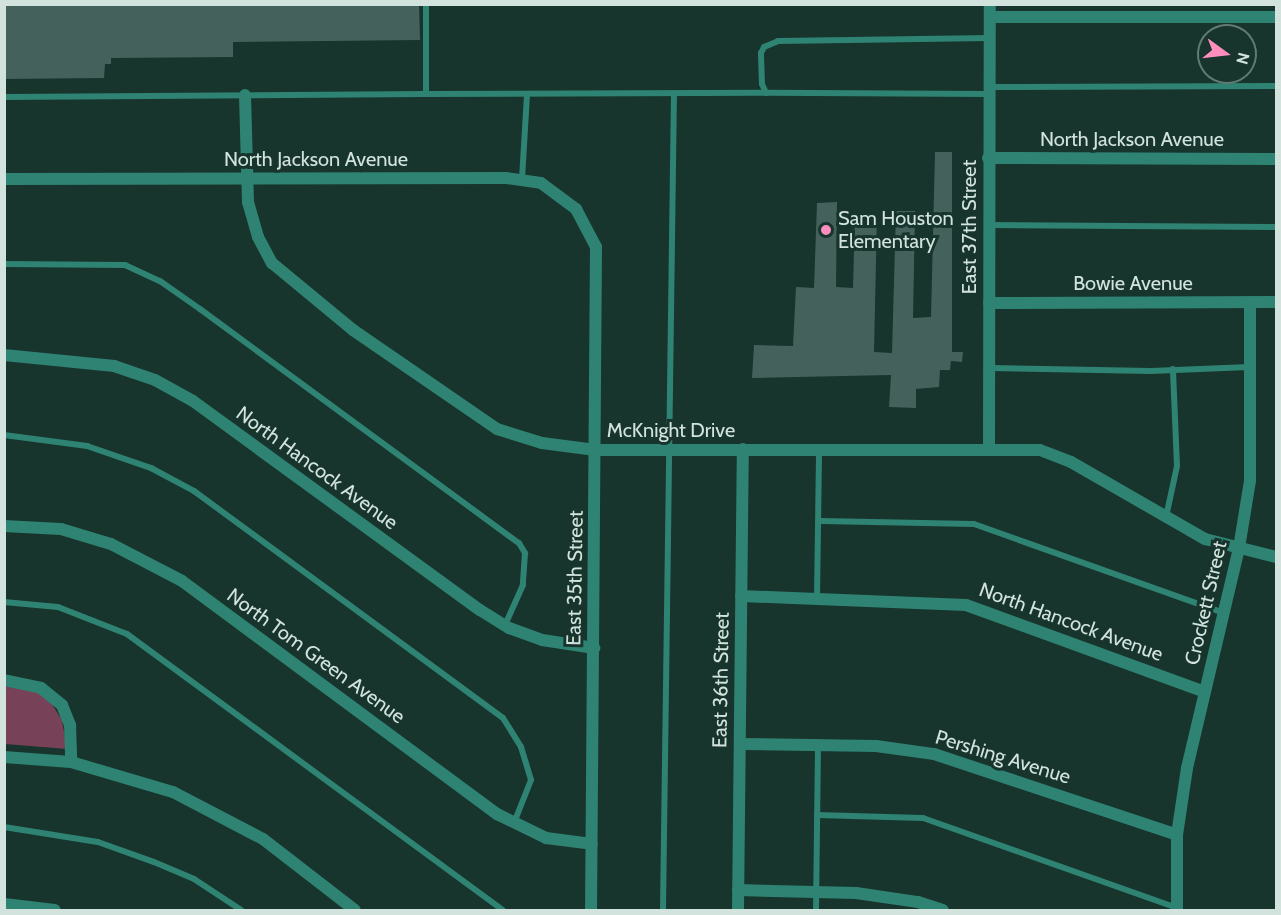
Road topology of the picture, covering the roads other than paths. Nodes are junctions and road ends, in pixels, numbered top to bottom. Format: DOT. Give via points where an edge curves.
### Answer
graph roads {
  1 [pos="426,4"];
  2 [pos="990,11"];
  3 [pos="1276,17"];
  4 [pos="990,38"];
  5 [pos="1276,86"];
  6 [pos="989,91"];
  7 [pos="766,93"];
  8 [pos="426,94"];
  9 [pos="674,94"];
  10 [pos="245,95"];
  11 [pos="527,95"];
  12 [pos="4,97"];
  13 [pos="988,158"];
  14 [pos="1276,159"];
  15 [pos="4,179"];
  16 [pos="245,179"];
  17 [pos="522,179"];
  18 [pos="989,225"];
  19 [pos="1276,227"];
  20 [pos="596,247"];
  21 [pos="4,264"];
  22 [pos="1250,302"];
  23 [pos="1276,302"];
  24 [pos="989,303"];
  25 [pos="4,355"];
  26 [pos="1250,367"];
  27 [pos="989,368"];
  28 [pos="1173,369"];
  29 [pos="4,435"];
  30 [pos="989,448"];
  31 [pos="743,449"];
  32 [pos="819,449"];
  33 [pos="596,450"];
  34 [pos="671,450"];
  35 [pos="1166,518"];
  36 [pos="820,521"];
  37 [pos="4,526"];
  38 [pos="1239,548"];
  39 [pos="1276,557"];
  40 [pos="741,596"];
  41 [pos="817,598"];
  42 [pos="4,602"];
  43 [pos="1224,614"];
  44 [pos="505,625"];
  45 [pos="594,648"];
  46 [pos="4,680"];
  47 [pos="1205,692"];
  48 [pos="740,744"];
  49 [pos="818,745"];
  50 [pos="4,758"];
  51 [pos="71,762"];
  52 [pos="817,815"];
  53 [pos="514,824"];
  54 [pos="4,827"];
  55 [pos="1177,836"];
  56 [pos="592,843"];
  57 [pos="738,890"];
  58 [pos="816,892"];
  59 [pos="4,904"];
  60 [pos="1177,909"];
  61 [pos="55,910"];
  62 [pos="241,910"];
  63 [pos="355,910"];
  64 [pos="503,910"];
  65 [pos="591,910"];
  66 [pos="663,910"];
  67 [pos="738,910"];
  68 [pos="816,910"];
  69 [pos="943,910"];
  1 -- 8 [label="lane"];
  2 -- 3 [label="street"];
  2 -- 4 [label="street, East 37th Street"];
  4 -- 6 [label="street, East 37th Street"];
  4 -- 7 [label="lane" via="778,41 764,47 761,53"];
  5 -- 6 [label="lane"];
  6 -- 7 [label="lane"];
  6 -- 13 [label="street, East 37th Street"];
  7 -- 9 [label="lane"];
  8 -- 10 [label="lane"];
  8 -- 11 [label="lane"];
  9 -- 11 [label="lane"];
  9 -- 34 [label="lane"];
  10 -- 12 [label="lane"];
  10 -- 16 [label="street, McKnight Drive"];
  11 -- 17 [label="lane"];
  13 -- 14 [label="street, North Jackson Avenue"];
  13 -- 18 [label="street, East 37th Street"];
  15 -- 16 [label="street, North Jackson Avenue"];
  16 -- 17 [label="street, North Jackson Avenue"];
  16 -- 33 [label="street, McKnight Drive" via="251,219 265,252 305,294 497,429 542,443"];
  17 -- 20 [label="street, North Jackson Avenue" via="541,183 563,196 586,224"];
  18 -- 19 [label="lane"];
  18 -- 24 [label="street, East 37th Street"];
  20 -- 33 [label="street, East 35th Street"];
  21 -- 44 [label="lane" via="125,265 160,281 200,309 519,543 525,553 524,579"];
  22 -- 23 [label="street, Bowie Avenue"];
  22 -- 24 [label="street, Bowie Avenue"];
  22 -- 26 [label="street, Crockett Street"];
  24 -- 27 [label="street, East 37th Street"];
  25 -- 44 [label="street, North Hancock Avenue" via="114,366 155,380 194,401"];
  26 -- 28 [label="lane"];
  26 -- 38 [label="street, Crockett Street" via="1250,481"];
  27 -- 28 [label="lane"];
  27 -- 30 [label="street, East 37th Street"];
  28 -- 35 [label="lane" via="1177,466"];
  29 -- 53 [label="lane" via="87,446 151,468 194,491 503,718 521,747 531,780"];
  30 -- 32 [label="street, McKnight Drive"];
  30 -- 35 [label="street, McKnight Drive" via="1031,449 1056,455"];
  31 -- 32 [label="street, McKnight Drive"];
  31 -- 34 [label="street, McKnight Drive"];
  31 -- 40 [label="street, East 36th Street"];
  32 -- 36 [label="lane"];
  33 -- 34 [label="street, McKnight Drive"];
  33 -- 45 [label="street, East 35th Street"];
  34 -- 66 [label="lane"];
  35 -- 38 [label="street, McKnight Drive" via="1205,539"];
  36 -- 41 [label="lane"];
  36 -- 43 [label="lane" via="974,524"];
  37 -- 53 [label="street, North Tom Green Avenue" via="61,529 111,544 182,581"];
  38 -- 39 [label="street, McKnight Drive"];
  38 -- 43 [label="street, Crockett Street"];
  40 -- 41 [label="street, North Hancock Avenue"];
  40 -- 48 [label="street, East 36th Street"];
  41 -- 47 [label="street, North Hancock Avenue" via="966,605"];
  42 -- 64 [label="lane" via="58,607 127,633"];
  43 -- 47 [label="street, Crockett Street"];
  44 -- 45 [label="street, North Hancock Avenue" via="542,640"];
  45 -- 56 [label="street, East 35th Street"];
  46 -- 51 [label="street" via="40,688 62,705 70,725"];
  47 -- 55 [label="street, Crockett Street"];
  48 -- 49 [label="street, Pershing Avenue"];
  48 -- 57 [label="street, East 36th Street"];
  49 -- 52 [label="lane"];
  49 -- 55 [label="street, Pershing Avenue" via="876,746 934,754"];
  50 -- 51 [label="street"];
  51 -- 63 [label="street" via="183,797 263,839"];
  52 -- 58 [label="lane"];
  52 -- 60 [label="lane" via="923,818"];
  53 -- 56 [label="street, North Tom Green Avenue" via="546,838"];
  54 -- 62 [label="lane" via="99,842 194,879"];
  55 -- 60 [label="street, Crockett Street"];
  56 -- 65 [label="street, East 35th Street"];
  57 -- 58 [label="street"];
  57 -- 67 [label="street, East 36th Street"];
  58 -- 68 [label="lane"];
  58 -- 69 [label="street" via="887,897"];
  59 -- 61 [label="street"];
}
